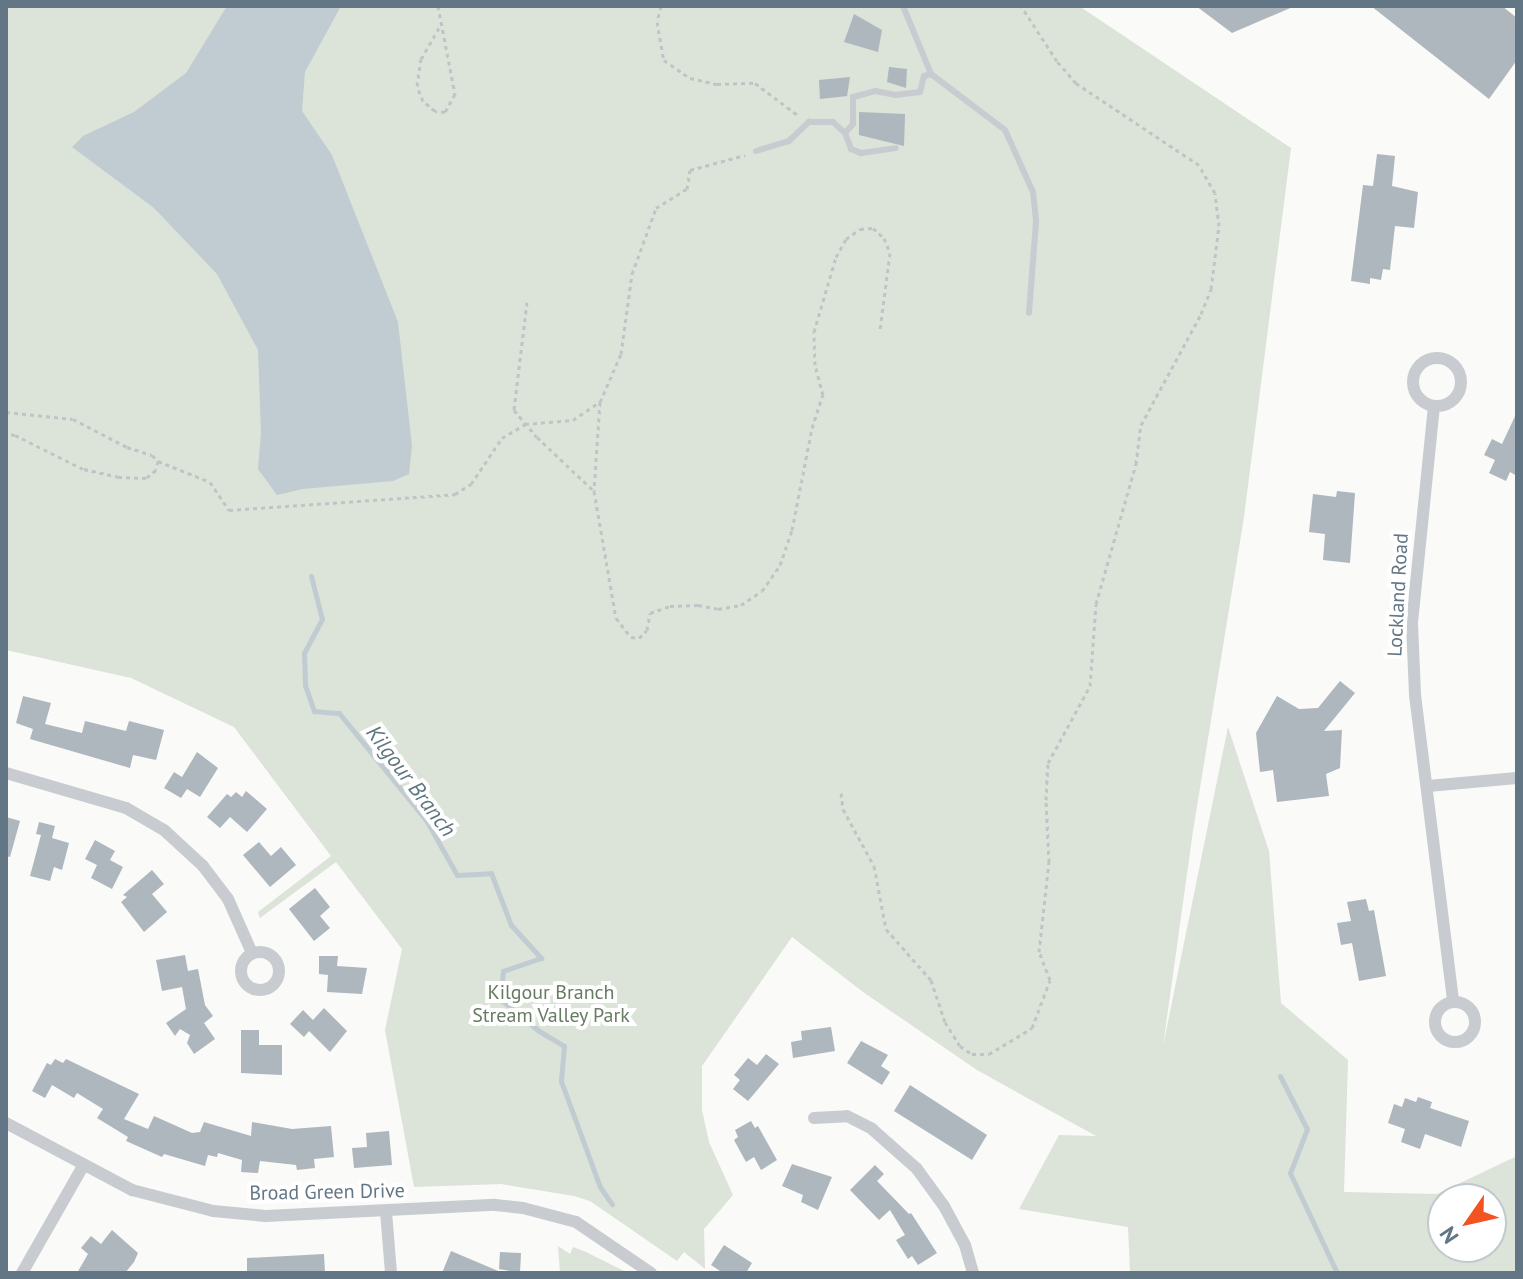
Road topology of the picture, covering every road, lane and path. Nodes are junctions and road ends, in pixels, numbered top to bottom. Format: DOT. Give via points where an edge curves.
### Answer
graph roads {
  1 [pos="438,6"];
  2 [pos="661,6"];
  3 [pos="903,6"];
  4 [pos="1021,6"];
  5 [pos="441,25"];
  6 [pos="931,74"];
  7 [pos="809,122"];
  8 [pos="845,133"];
  9 [pos="896,148"];
  10 [pos="756,151"];
  11 [pos="527,302"];
  12 [pos="1029,313"];
  13 [pos="880,330"];
  14 [pos="600,402"];
  15 [pos="1434,406"];
  16 [pos="6,412"];
  17 [pos="525,424"];
  18 [pos="6,434"];
  19 [pos="158,461"];
  20 [pos="594,491"];
  21 [pos="6,773"];
  22 [pos="1517,778"];
  23 [pos="1428,786"];
  24 [pos="841,793"];
  25 [pos="252,953"];
  26 [pos="1453,1002"];
  27 [pos="814,1118"];
  28 [pos="6,1123"];
  29 [pos="83,1166"];
  30 [pos="386,1212"];
  31 [pos="22,1273"];
  32 [pos="391,1273"];
  33 [pos="651,1273"];
  34 [pos="973,1273"];
  1 -- 5 [label="path"];
  2 -- 7 [label="path" via="657,22 664,60 690,78 755,83"];
  3 -- 6 [label="lane"];
  4 -- 24 [label="path" via="1076,83 1199,165 1215,193 1219,226 1211,289 1141,425 1136,464 1096,604 1090,686 1048,763 1049,862 1039,952 1050,980 1032,1028 989,1054 972,1054 960,1046 945,1022 931,980 886,929 874,866 843,809"];
  5 -- 5 [label="path" via="421,59 417,86 423,101 445,112 455,94"];
  6 -- 8 [label="lane" via="924,76 920,92 875,91 853,97 853,124"];
  6 -- 12 [label="lane" via="1005,130 1024,166 1036,222"];
  7 -- 8 [label="lane" via="833,122"];
  7 -- 10 [label="lane" via="789,141"];
  8 -- 9 [label="lane" via="851,149 861,153"];
  10 -- 14 [label="path" via="690,170 687,189 656,208 632,274 621,354"];
  11 -- 17 [label="path" via="514,410"];
  13 -- 20 [label="path" via="890,253 873,228 860,229 846,239 836,257 814,332 823,395 792,530 780,565 762,591 741,605 670,606 650,613 647,630 639,638 631,637 616,618"];
  14 -- 17 [label="path" via="573,420"];
  14 -- 20 [label="path"];
  15 -- 15 [label="street" via="1449,403 1461,384 1458,369 1439,357 1424,360 1412,379 1420,400"];
  15 -- 23 [label="street, Lockland Road" via="1412,623 1415,695"];
  16 -- 19 [label="path" via="73,419"];
  17 -- 19 [label="path" via="502,438 471,484 455,494 229,510 210,482"];
  17 -- 20 [label="path"];
  18 -- 19 [label="path" via="83,469 119,477 146,478"];
  21 -- 25 [label="street" via="126,808 164,830 203,866 228,899"];
  22 -- 23 [label="street"];
  23 -- 26 [label="street, Lockland Road"];
  27 -- 34 [label="street" via="847,1116 872,1129 917,1169 944,1206"];
  28 -- 29 [label="street, Broad Green Drive"];
  29 -- 30 [label="street, Broad Green Drive" via="132,1190 213,1211 266,1216"];
  29 -- 31 [label="street"];
  30 -- 32 [label="street"];
  30 -- 33 [label="street, Broad Green Drive" via="523,1208 576,1222"];
}
